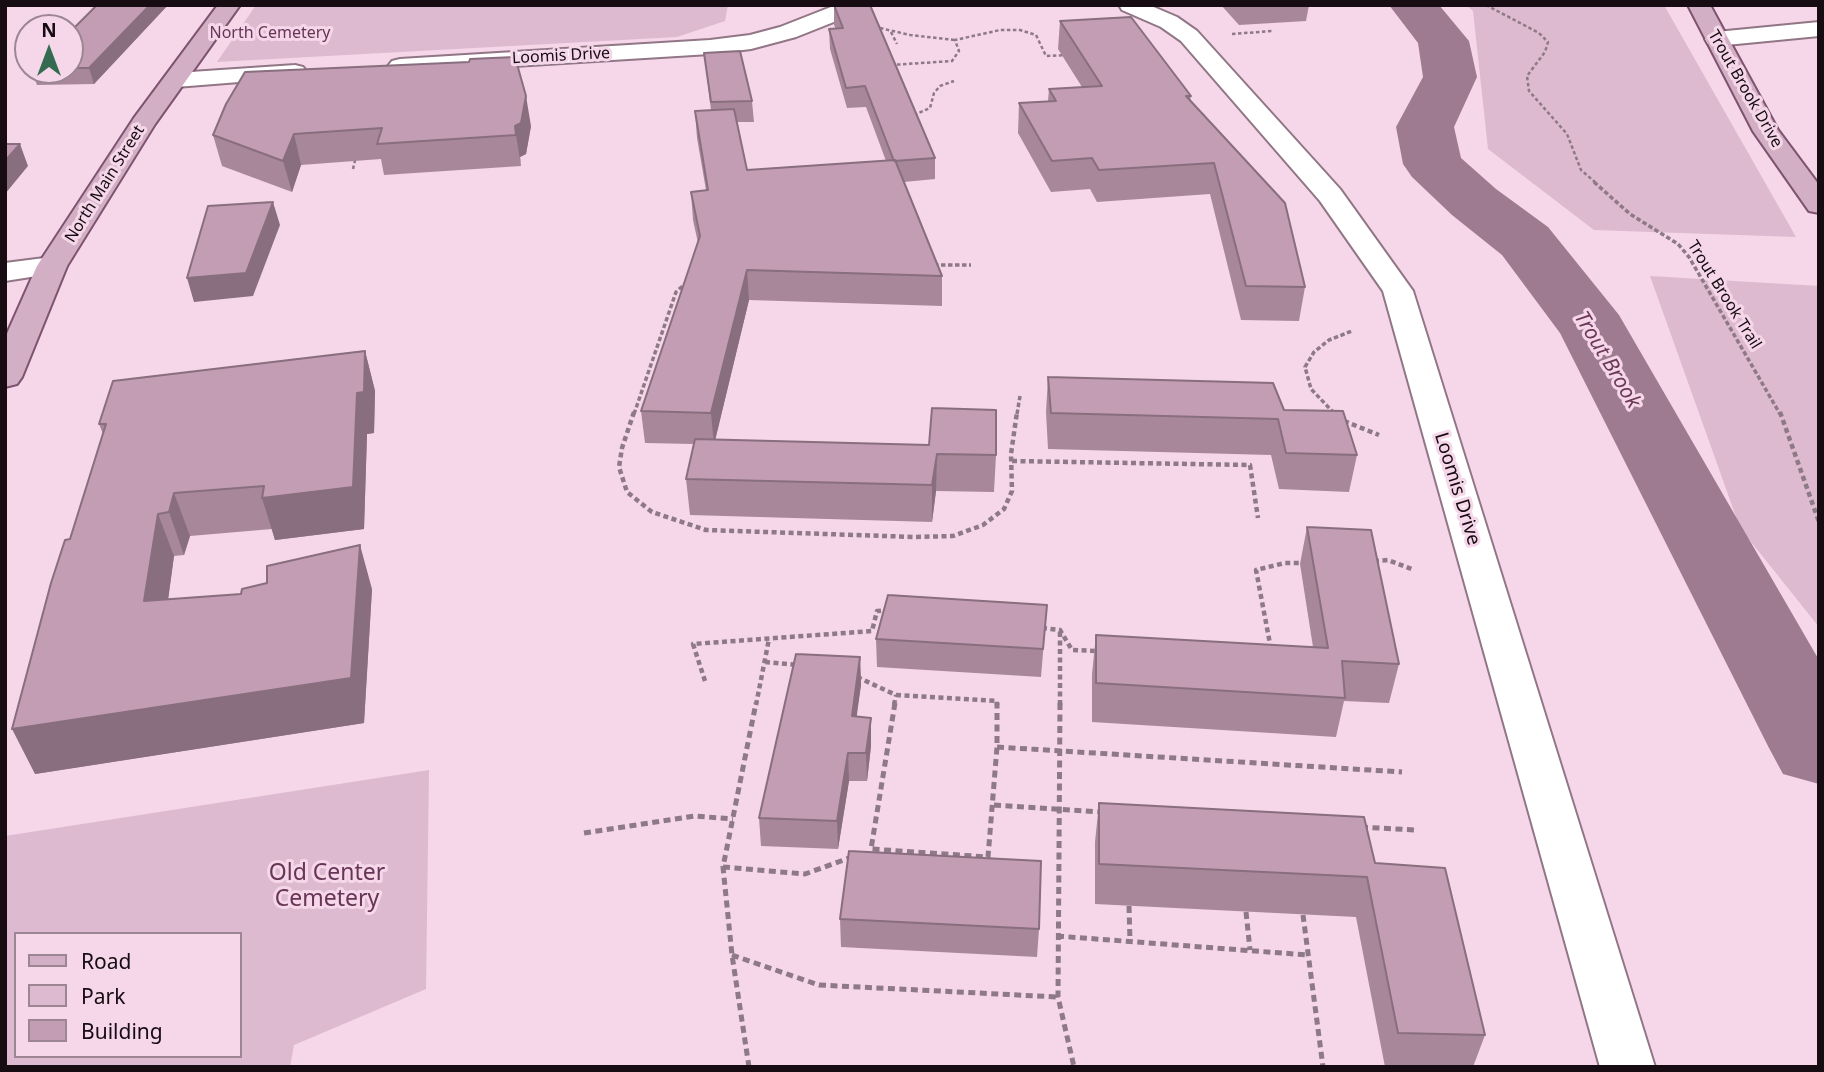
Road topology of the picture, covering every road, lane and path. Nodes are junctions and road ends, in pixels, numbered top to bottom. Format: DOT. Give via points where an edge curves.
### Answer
graph roads {
  1 [pos="229,5"];
  2 [pos="856,5"];
  3 [pos="1130,5"];
  4 [pos="1486,5"];
  5 [pos="1699,5"];
  6 [pos="879,28"];
  7 [pos="1819,29"];
  8 [pos="890,31"];
  9 [pos="1272,32"];
  10 [pos="1221,35"];
  11 [pos="1716,39"];
  12 [pos="955,40"];
  13 [pos="897,44"];
  14 [pos="1073,54"];
  15 [pos="376,68"];
  16 [pos="321,71"];
  17 [pos="891,73"];
  18 [pos="176,80"];
  19 [pos="954,81"];
  20 [pos="906,117"];
  21 [pos="360,144"];
  22 [pos="353,169"];
  23 [pos="1819,205"];
  24 [pos="932,265"];
  25 [pos="971,265"];
  26 [pos="52,266"];
  27 [pos="5,272"];
  28 [pos="690,279"];
  29 [pos="1352,331"];
  30 [pos="5,377"];
  31 [pos="1020,396"];
  32 [pos="1379,435"];
  33 [pos="1012,461"];
  34 [pos="1258,518"];
  35 [pos="1819,522"];
  36 [pos="1362,561"];
  37 [pos="1311,563"];
  38 [pos="1414,570"];
  39 [pos="890,610"];
  40 [pos="1038,627"];
  41 [pos="1060,630"];
  42 [pos="769,639"];
  43 [pos="1112,652"];
  44 [pos="1273,658"];
  45 [pos="765,662"];
  46 [pos="802,665"];
  47 [pos="850,674"];
  48 [pos="705,681"];
  49 [pos="896,695"];
  50 [pos="997,747"];
  51 [pos="1059,751"];
  52 [pos="1402,772"];
  53 [pos="994,806"];
  54 [pos="1059,809"];
  55 [pos="1114,812"];
  56 [pos="733,819"];
  57 [pos="1347,826"];
  58 [pos="1415,830"];
  59 [pos="584,834"];
  60 [pos="872,849"];
  61 [pos="723,867"];
  62 [pos="1129,906"];
  63 [pos="1245,912"];
  64 [pos="1303,915"];
  65 [pos="1057,936"];
  66 [pos="1130,941"];
  67 [pos="1250,950"];
  68 [pos="732,955"];
  69 [pos="1308,955"];
  70 [pos="1058,997"];
  71 [pos="749,1067"];
  72 [pos="1074,1067"];
  73 [pos="1324,1067"];
  74 [pos="1628,1067"];
  1 -- 18 [label="main road, North Main Street"];
  2 -- 15 [label="street, Loomis Drive" via="751,43"];
  3 -- 74 [label="street, Loomis Drive" via="1189,36 1330,195 1398,291"];
  4 -- 35 [label="path, Trout Brook Trail" via="1548,42 1527,76 1530,91 1567,134 1581,170 1630,214 1678,244 1696,267 1778,408"];
  5 -- 11 [label="main road, Trout Brook Drive"];
  6 -- 8 [label="path"];
  7 -- 11 [label="street"];
  8 -- 12 [label="path"];
  8 -- 13 [label="path"];
  9 -- 10 [label="path"];
  11 -- 23 [label="main road, Trout Brook Drive" via="1766,131"];
  12 -- 14 [label="path" via="1020,30 1036,35 1046,56"];
  12 -- 17 [label="path" via="959,51 952,61 887,65"];
  16 -- 18 [label="street"];
  18 -- 26 [label="main road, North Main Street" via="143,123"];
  19 -- 20 [label="path" via="940,86 922,114"];
  21 -- 22 [label="path"];
  24 -- 25 [label="path"];
  26 -- 27 [label="street"];
  26 -- 30 [label="main road, North Main Street"];
  28 -- 33 [label="path" via="676,292 622,448 619,467 627,492 652,512 706,530 953,536 983,525 1004,509 1012,491"];
  29 -- 32 [label="path" via="1321,346 1305,368 1311,389 1340,419"];
  31 -- 33 [label="path"];
  33 -- 34 [label="path" via="1250,465"];
  36 -- 38 [label="path" via="1388,560"];
  37 -- 44 [label="path" via="1256,570"];
  39 -- 42 [label="path" via="877,611 872,631"];
  40 -- 41 [label="path"];
  41 -- 43 [label="path" via="1072,650"];
  41 -- 51 [label="path"];
  42 -- 45 [label="path"];
  42 -- 48 [label="path" via="693,644"];
  45 -- 46 [label="path"];
  45 -- 56 [label="path"];
  47 -- 49 [label="path"];
  49 -- 50 [label="path" via="997,701"];
  49 -- 60 [label="path"];
  50 -- 51 [label="path"];
  50 -- 53 [label="path"];
  51 -- 52 [label="path"];
  51 -- 54 [label="path"];
  53 -- 54 [label="path"];
  53 -- 60 [label="path" via="988,857"];
  54 -- 55 [label="path"];
  54 -- 65 [label="path"];
  56 -- 59 [label="path" via="695,816"];
  56 -- 61 [label="path"];
  57 -- 58 [label="path"];
  60 -- 61 [label="path" via="805,874"];
  61 -- 68 [label="path"];
  62 -- 66 [label="path"];
  63 -- 67 [label="path"];
  64 -- 69 [label="path"];
  65 -- 66 [label="path"];
  65 -- 70 [label="path"];
  66 -- 67 [label="path"];
  67 -- 69 [label="path"];
  68 -- 70 [label="path" via="819,985"];
  68 -- 71 [label="path"];
  69 -- 73 [label="path"];
  70 -- 72 [label="path"];
}
